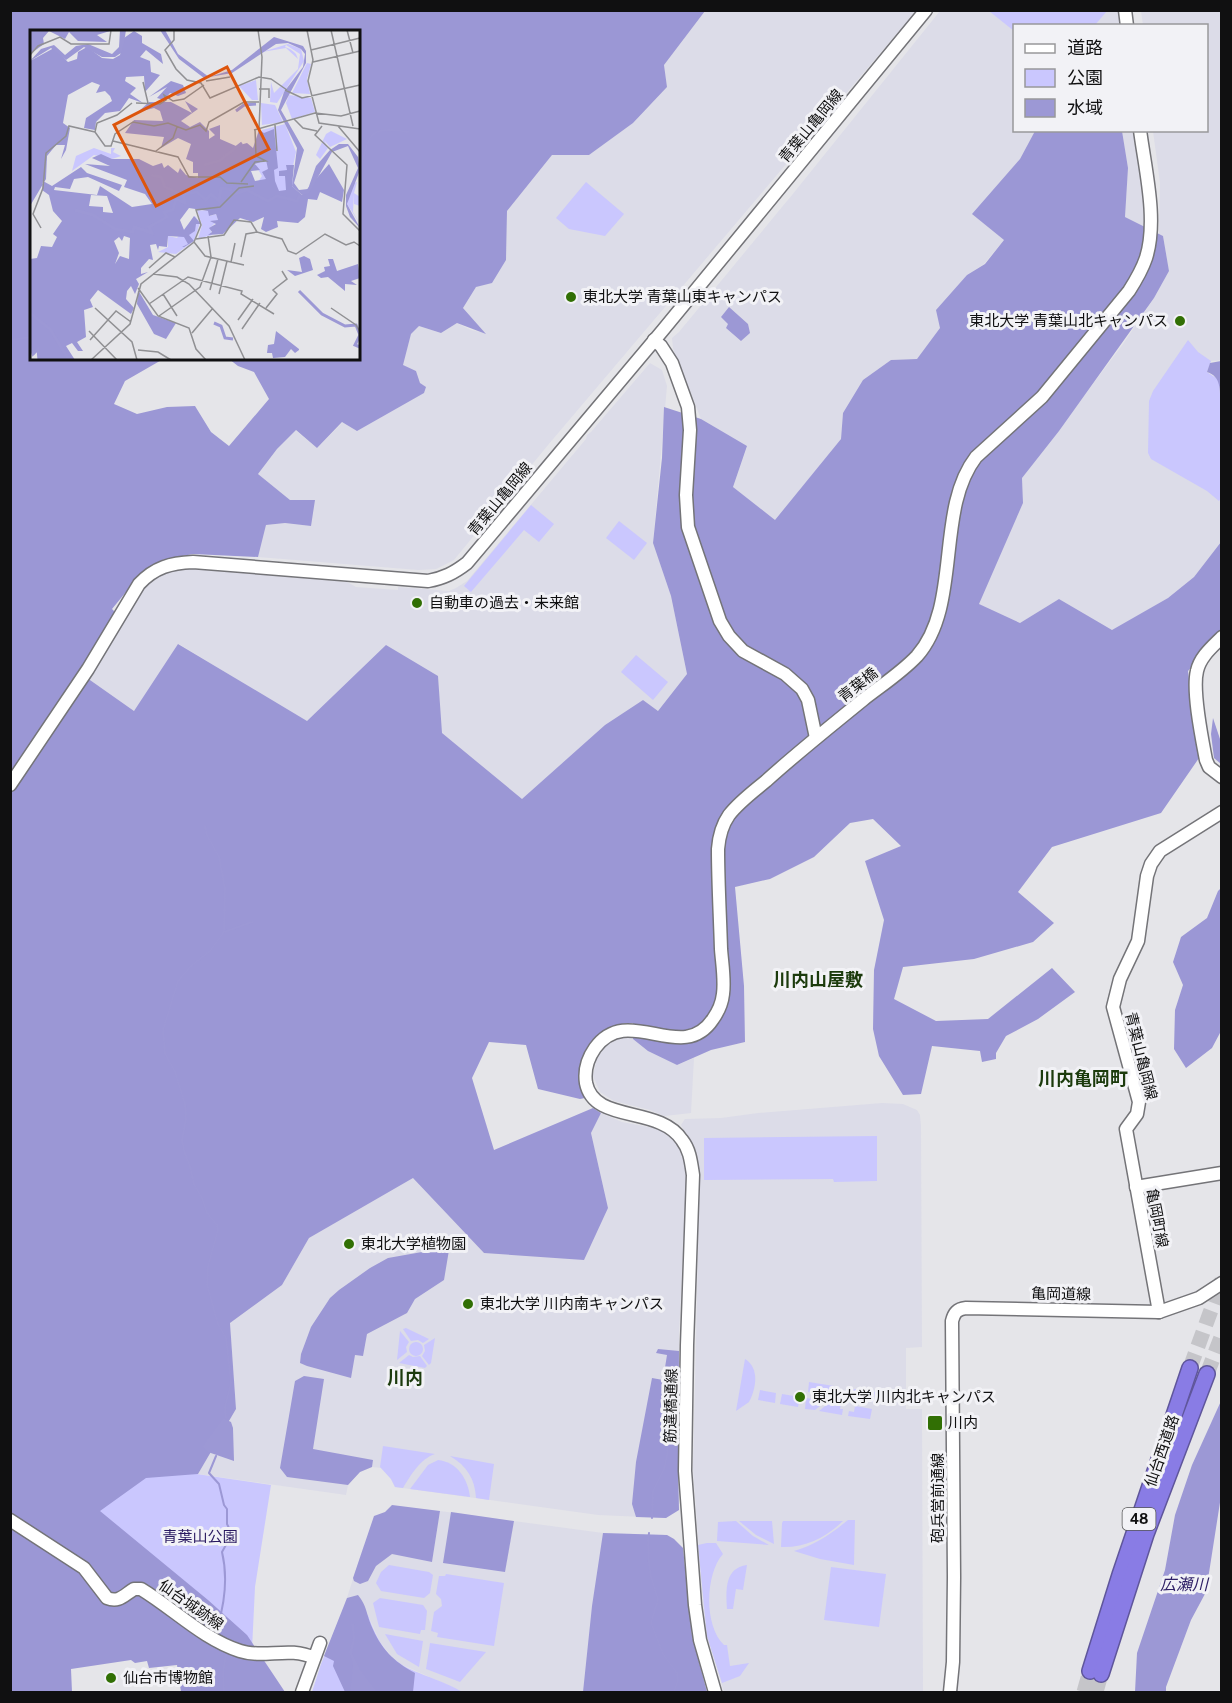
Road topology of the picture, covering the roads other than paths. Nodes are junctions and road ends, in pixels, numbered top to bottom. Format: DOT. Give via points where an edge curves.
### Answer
graph roads {
  1 [pos="926,10"];
  2 [pos="1140,132"];
  3 [pos="654,340"];
  4 [pos="1221,637"];
  5 [pos="816,738"];
  6 [pos="1221,777"];
  7 [pos="10,785"];
  8 [pos="1221,812"];
  9 [pos="668,1125"];
  10 [pos="1126,1129"];
  11 [pos="1221,1173"];
  12 [pos="1136,1187"];
  13 [pos="1221,1283"];
  14 [pos="962,1308"];
  15 [pos="1159,1312"];
  16 [pos="1190,1368"];
  17 [pos="1207,1374"];
  18 [pos="10,1520"];
  19 [pos="320,1643"];
  20 [pos="314,1658"];
  21 [pos="302,1692"];
  22 [pos="716,1692"];
  23 [pos="950,1692"];
  1 -- 3 [label="street, 青葉山亀岡線"];
  2 -- 5 [label="street, 青葉橋" via="1151,226 1140,273 1042,397 969,467 958,499 936,622 922,650"];
  3 -- 5 [label="street" via="672,363 688,407 688,527 720,621 743,651 802,688"];
  3 -- 7 [label="street, 青葉山亀岡線" via="456,572 428,581 193,562 174,563 147,575"];
  4 -- 6 [label="street" via="1202,658 1196,687 1206,760"];
  5 -- 9 [label="street, 青葉橋" via="738,805 721,830 718,871 723,993 712,1020 700,1031 678,1038 635,1030 615,1032 601,1041 589,1058 586,1083 599,1103"];
  8 -- 10 [label="street, 青葉山亀岡線" via="1160,851 1147,876 1138,941 1120,979 1113,1007 1139,1106"];
  9 -- 22 [label="street, 筋違橋通線" via="686,1146 693,1174 685,1471 700,1640"];
  10 -- 12 [label="street, 亀岡町線"];
  11 -- 12 [label="street"];
  12 -- 15 [label="street, 亀岡町線"];
  13 -- 15 [label="street" via="1199,1298"];
  14 -- 15 [label="street, 亀岡道線"];
  14 -- 23 [label="street, 砲兵営前通線" via="952,1321 954,1577"];
  16 -- 17 [label="highway, 仙台西道路 / 48" via="1133,1536 1096,1673"];
  18 -- 20 [label="street, 仙台城跡線" via="84,1568 107,1598 120,1599 134,1588 141,1589 221,1643 252,1654 297,1652"];
  19 -- 20 [label="street"];
  20 -- 21 [label="street"];
}
